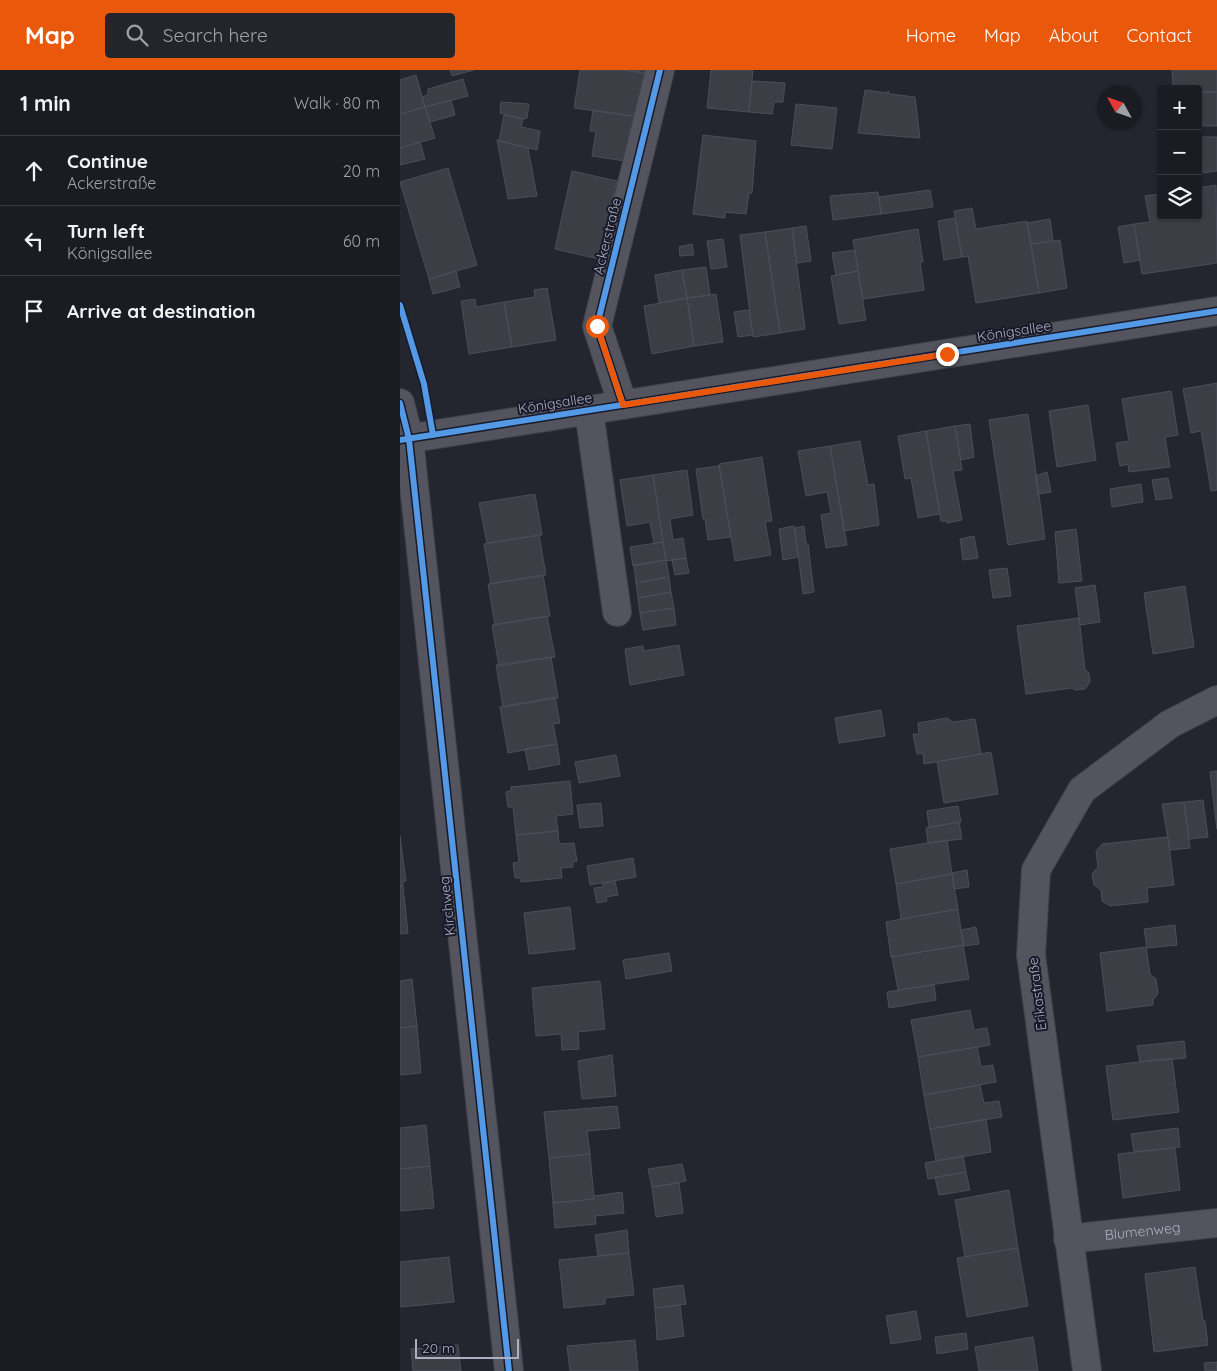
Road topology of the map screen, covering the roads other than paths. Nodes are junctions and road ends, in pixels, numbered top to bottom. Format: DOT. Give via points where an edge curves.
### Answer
graph roads {
  1 [pos="660,70"];
  2 [pos="1217,311"];
  3 [pos="400,403"];
  4 [pos="623,405"];
  5 [pos="589,410"];
  6 [pos="405,440"];
  7 [pos="617,612"];
  8 [pos="1217,700"];
  9 [pos="1217,1223"];
  10 [pos="1068,1239"];
  11 [pos="509,1371"];
  12 [pos="1087,1371"];
  1 -- 4 [label="street, Ackerstraße" via="597,326"];
  2 -- 4 [label="street, Königsallee"];
  3 -- 6 [label="street, Kirchweg"];
  4 -- 5 [label="street, Königsallee"];
  5 -- 6 [label="street, Königsallee"];
  5 -- 7 [label="street"];
  6 -- 11 [label="street, Kirchweg"];
  8 -- 10 [label="street, Erikastraße" via="1170,724 1082,790 1036,870 1032,955"];
  9 -- 10 [label="street, Blumenweg"];
  10 -- 12 [label="street, Erikastraße"];
}
